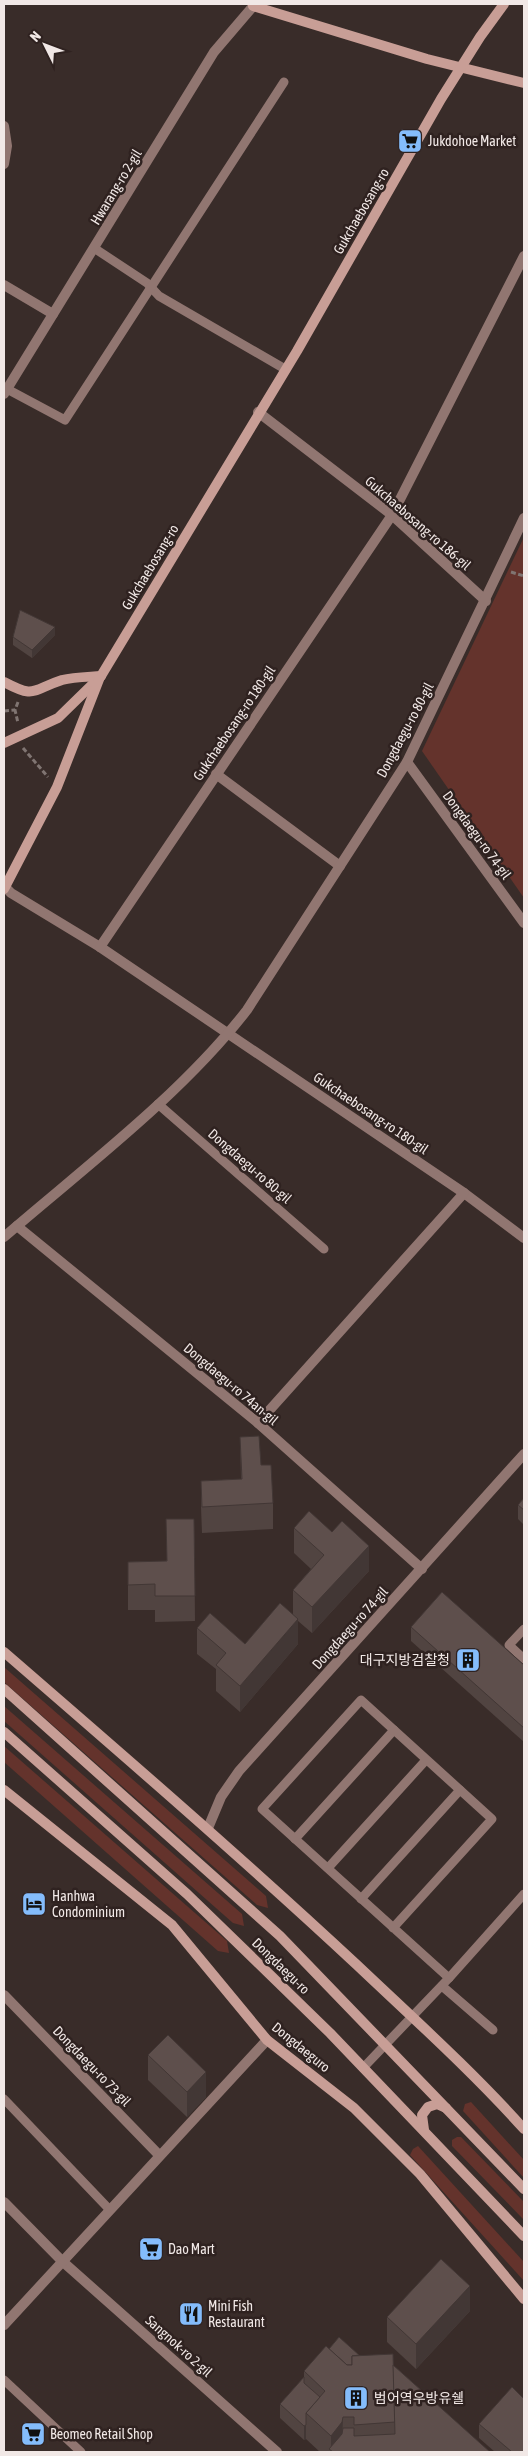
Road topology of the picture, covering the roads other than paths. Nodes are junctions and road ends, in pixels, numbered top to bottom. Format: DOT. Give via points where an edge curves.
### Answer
graph roads {
  1 [pos="504,4"];
  2 [pos="254,5"];
  3 [pos="462,66"];
  4 [pos="284,82"];
  5 [pos="524,83"];
  6 [pos="4,126"];
  7 [pos="4,164"];
  8 [pos="94,248"];
  9 [pos="524,256"];
  10 [pos="4,284"];
  11 [pos="151,288"];
  12 [pos="53,314"];
  13 [pos="285,369"];
  14 [pos="5,391"];
  15 [pos="258,412"];
  16 [pos="392,516"];
  17 [pos="524,518"];
  18 [pos="486,601"];
  19 [pos="101,676"];
  20 [pos="4,682"];
  21 [pos="4,743"];
  22 [pos="407,762"];
  23 [pos="216,774"];
  24 [pos="340,866"];
  25 [pos="5,888"];
  26 [pos="524,923"];
  27 [pos="100,947"];
  28 [pos="229,1034"];
  29 [pos="158,1104"];
  30 [pos="464,1193"];
  31 [pos="17,1226"];
  32 [pos="4,1237"];
  33 [pos="524,1238"];
  34 [pos="324,1249"];
  35 [pos="258,1423"];
  36 [pos="524,1454"];
  37 [pos="422,1569"];
  38 [pos="524,1629"];
  39 [pos="4,1652"];
  40 [pos="524,1659"];
  41 [pos="4,1689"];
  42 [pos="394,1730"];
  43 [pos="4,1732"];
  44 [pos="426,1760"];
  45 [pos="4,1790"];
  46 [pos="460,1790"];
  47 [pos="208,1828"];
  48 [pos="296,1839"];
  49 [pos="328,1868"];
  50 [pos="524,1894"];
  51 [pos="361,1899"];
  52 [pos="393,1928"];
  53 [pos="449,1978"];
  54 [pos="442,1986"];
  55 [pos="4,1995"];
  56 [pos="412,2017"];
  57 [pos="493,2030"];
  58 [pos="267,2040"];
  59 [pos="386,2044"];
  60 [pos="363,2068"];
  61 [pos="4,2099"];
  62 [pos="455,2115"];
  63 [pos="524,2129"];
  64 [pos="428,2137"];
  65 [pos="159,2155"];
  66 [pos="524,2189"];
  67 [pos="4,2202"];
  68 [pos="109,2209"];
  69 [pos="524,2236"];
  70 [pos="62,2261"];
  71 [pos="524,2299"];
  72 [pos="5,2321"];
  73 [pos="4,2380"];
  74 [pos="81,2452"];
  75 [pos="277,2452"];
  1 -- 3 [label="main road, Gukchaebosang-ro"];
  2 -- 3 [label="main road" via="427,59"];
  2 -- 8 [label="street, Hwarang-ro 2-gil" via="214,52"];
  3 -- 5 [label="main road"];
  3 -- 13 [label="main road, Gukchaebosang-ro"];
  4 -- 11 [label="lane"];
  6 -- 7 [label="street" via="7,146"];
  8 -- 11 [label="lane"];
  8 -- 12 [label="street, Hwarang-ro 2-gil"];
  9 -- 16 [label="street, Gukchaebosang-ro 180-gil"];
  10 -- 12 [label="street"];
  11 -- 13 [label="lane" via="159,296"];
  11 -- 14 [label="lane, Hwarang-ro 2-gil" via="65,420"];
  12 -- 14 [label="street, Hwarang-ro 2-gil"];
  13 -- 15 [label="main road, Gukchaebosang-ro"];
  15 -- 16 [label="street, Gukchaebosang-ro 186-gil"];
  15 -- 19 [label="main road, Gukchaebosang-ro"];
  16 -- 18 [label="street, Gukchaebosang-ro 186-gil"];
  16 -- 23 [label="street, Gukchaebosang-ro 180-gil"];
  17 -- 18 [label="street"];
  18 -- 22 [label="street, Dongdaegu-ro 80-gil"];
  19 -- 20 [label="main road" via="62,680 35,692 23,692"];
  19 -- 21 [label="main road, Gukchaebosang-ro" via="58,718"];
  19 -- 25 [label="main road" via="57,787"];
  22 -- 24 [label="street, Dongdaegu-ro 80-gil"];
  22 -- 26 [label="street, Dongdaegu-ro 74-gil"];
  23 -- 24 [label="street"];
  23 -- 27 [label="street, Gukchaebosang-ro 180-gil"];
  24 -- 28 [label="street, Dongdaegu-ro 80-gil"];
  25 -- 27 [label="street, Gukchaebosang-ro 180-gil"];
  27 -- 28 [label="street, Gukchaebosang-ro 180-gil"];
  28 -- 29 [label="street, Dongdaegu-ro 80-gil"];
  28 -- 30 [label="street, Gukchaebosang-ro 180-gil"];
  29 -- 31 [label="street, Dongdaegu-ro 80-gil"];
  29 -- 34 [label="lane, Dongdaegu-ro 80-gil"];
  30 -- 33 [label="street, Gukchaebosang-ro 180-gil"];
  30 -- 35 [label="street"];
  31 -- 32 [label="street, Dongdaegu-ro 80-gil"];
  31 -- 35 [label="street, Dongdaegu-ro 74an-gil"];
  35 -- 37 [label="street, Dongdaegu-ro 74an-gil"];
  36 -- 37 [label="street, Dongdaegu-ro 74-gil"];
  37 -- 47 [label="street, Dongdaegu-ro 74-gil" via="239,1771 221,1797"];
  38 -- 40 [label="lane" via="509,1646"];
  39 -- 47 [label="main road"];
  41 -- 59 [label="main road, Dongdaegu-ro" via="280,1936"];
  42 -- 44 [label="lane"];
  42 -- 48 [label="lane"];
  42 -- 48 [label="lane" via="361,1700 262,1809"];
  43 -- 60 [label="main road, Dongdaegu-ro" via="187,1894"];
  44 -- 46 [label="lane"];
  44 -- 49 [label="lane"];
  45 -- 58 [label="main road, Dongdaeguro" via="172,1925"];
  46 -- 51 [label="lane"];
  46 -- 52 [label="lane" via="492,1819"];
  47 -- 56 [label="main road"];
  48 -- 49 [label="lane"];
  49 -- 51 [label="lane"];
  50 -- 53 [label="lane"];
  51 -- 52 [label="lane"];
  52 -- 53 [label="lane"];
  53 -- 54 [label="lane"];
  54 -- 56 [label="lane"];
  54 -- 57 [label="lane"];
  55 -- 65 [label="street, Dongdaegu-ro 73-gil"];
  56 -- 59 [label="lane"];
  56 -- 63 [label="main road"];
  58 -- 65 [label="street"];
  58 -- 71 [label="main road, Dongdaeguro" via="354,2108 413,2167"];
  59 -- 60 [label="lane"];
  59 -- 62 [label="main road, Dongdaegu-ro"];
  60 -- 64 [label="main road, Dongdaegu-ro"];
  61 -- 68 [label="lane"];
  62 -- 64 [label="main road" via="442,2105 428,2107 421,2120"];
  62 -- 66 [label="main road, Dongdaegu-ro"];
  64 -- 69 [label="main road, Dongdaegu-ro"];
  65 -- 68 [label="street"];
  67 -- 70 [label="street"];
  68 -- 70 [label="street"];
  70 -- 72 [label="street"];
  70 -- 75 [label="street, Sangnok-ro 2-gil"];
  73 -- 74 [label="lane"];
}
